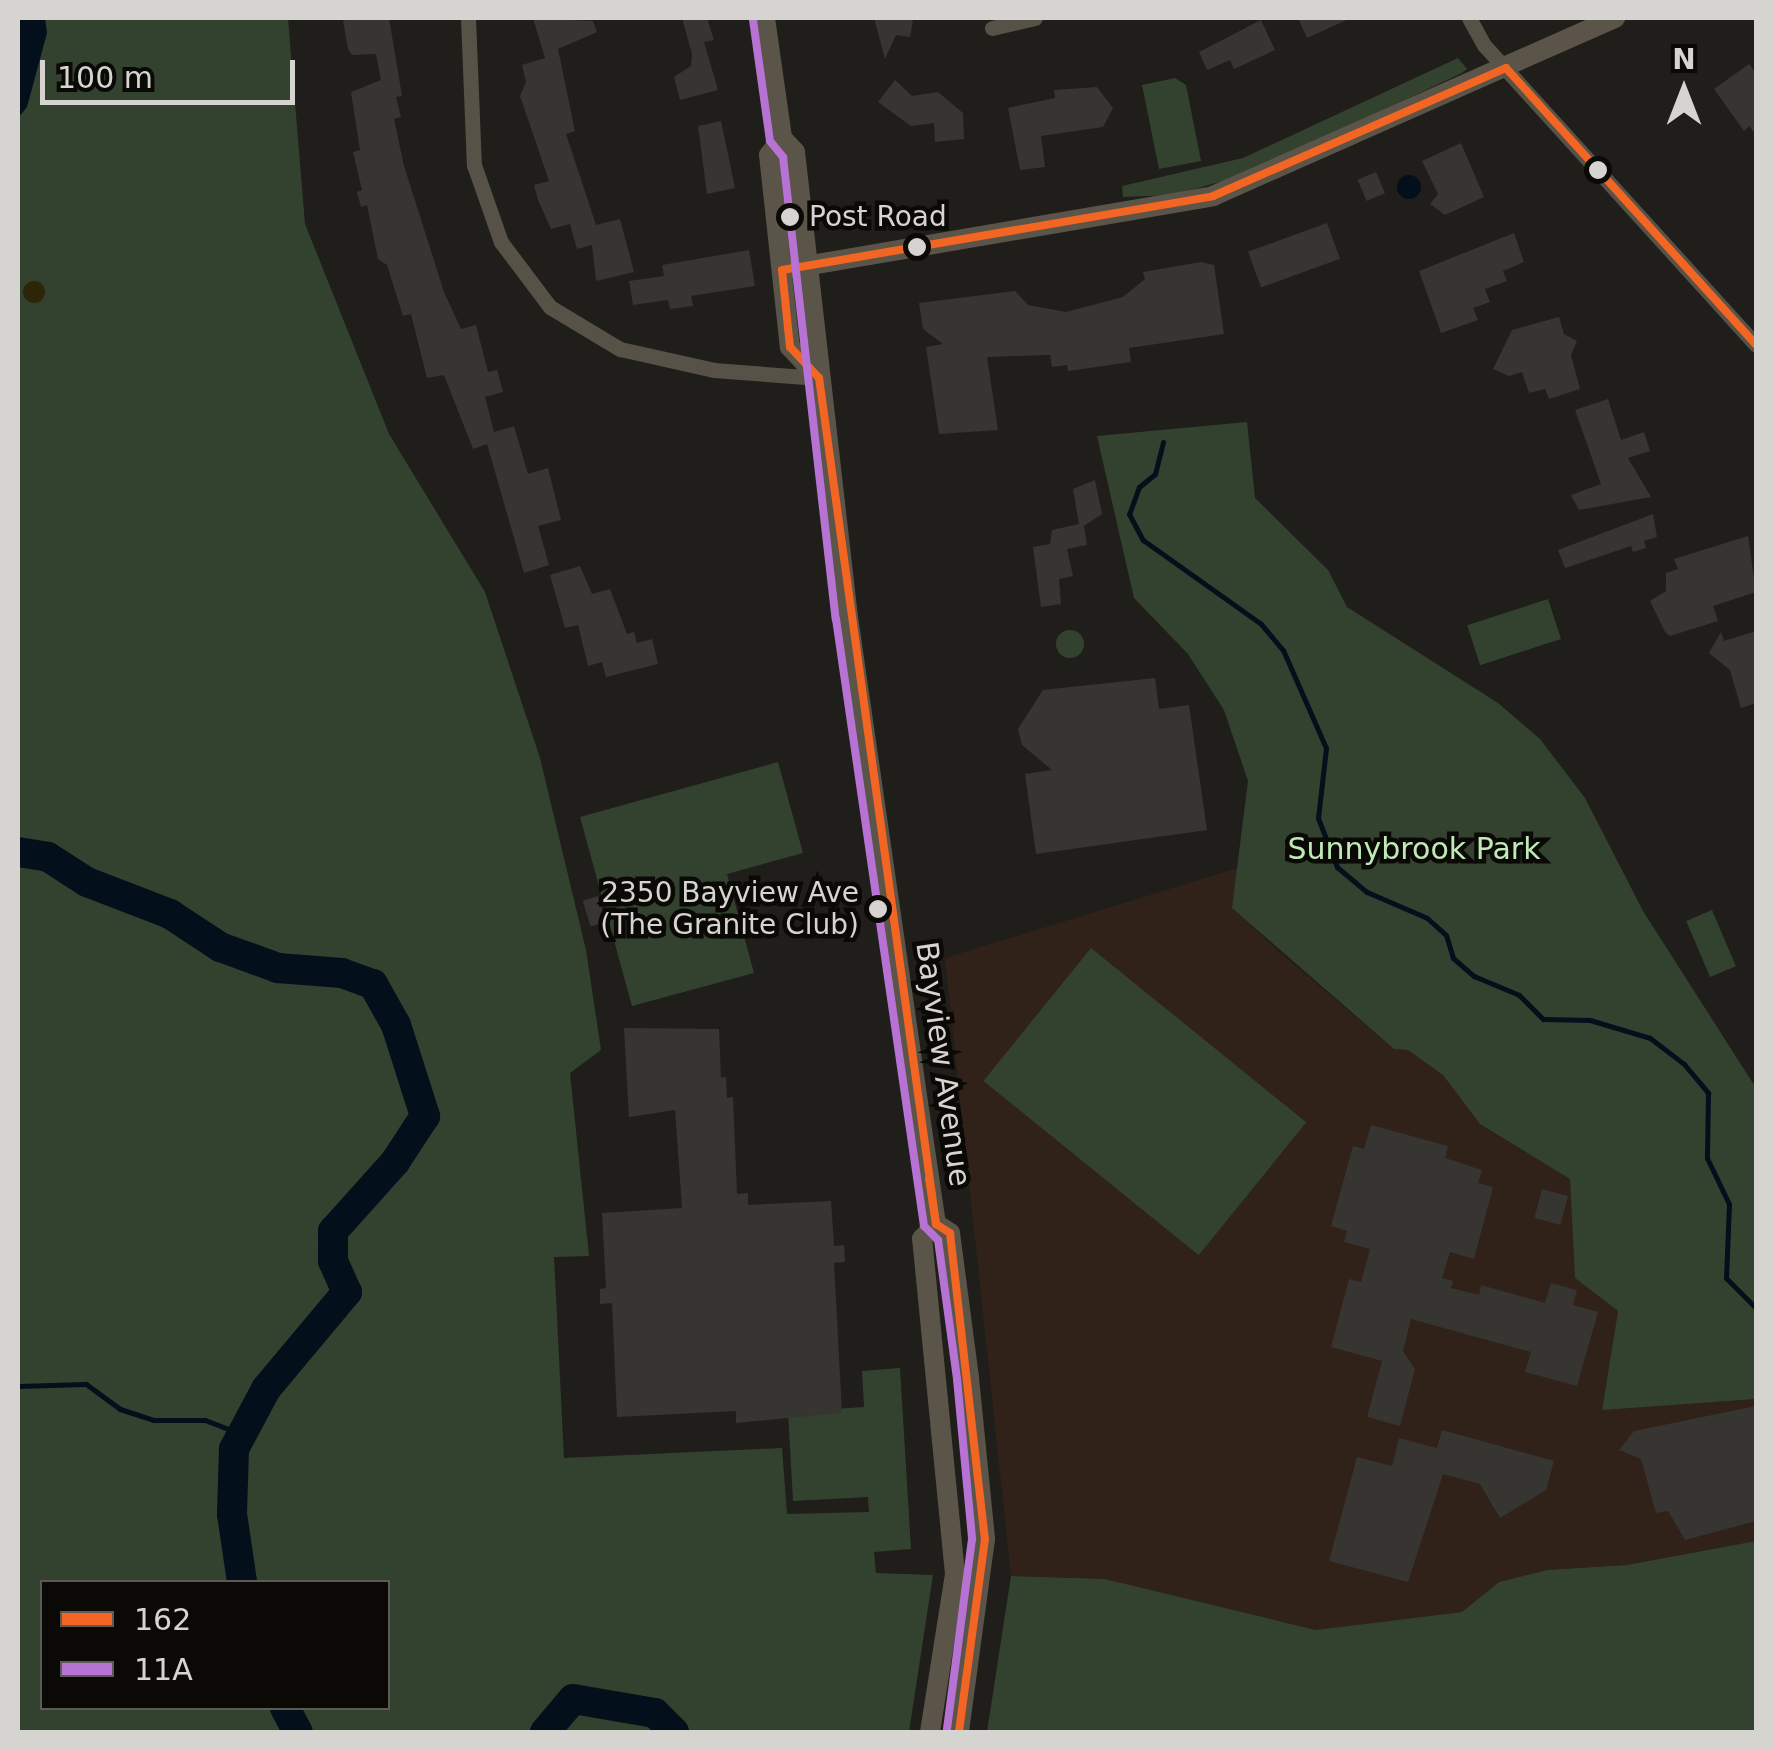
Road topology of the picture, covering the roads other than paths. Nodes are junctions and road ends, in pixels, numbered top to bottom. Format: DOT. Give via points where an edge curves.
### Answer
graph roads {
  1 [pos="468,18"];
  2 [pos="765,18"];
  3 [pos="1035,18"];
  4 [pos="1470,18"];
  5 [pos="1615,18"];
  6 [pos="992,28"];
  7 [pos="1506,68"];
  8 [pos="782,138"];
  9 [pos="810,264"];
  10 [pos="782,270"];
  11 [pos="1756,346"];
  12 [pos="819,378"];
  13 [pos="936,1224"];
  14 [pos="930,1732"];
  15 [pos="959,1732"];
  1 -- 12 [label="street" via="474,164 501,242 550,307 620,349 714,370"];
  2 -- 8 [label="main road, Bayview Avenue"];
  3 -- 6 [label="street"];
  4 -- 7 [label="street"];
  5 -- 7 [label="main road"];
  7 -- 9 [label="main road" via="1213,196"];
  7 -- 11 [label="street"];
  8 -- 9 [label="main road, Bayview Avenue" via="795,152"];
  8 -- 10 [label="main road, Bayview Avenue" via="769,154"];
  9 -- 10 [label="main road"];
  9 -- 12 [label="main road, Bayview Avenue" via="822,344"];
  10 -- 12 [label="main road, Bayview Avenue" via="790,346"];
  12 -- 13 [label="main road, Bayview Avenue"];
  13 -- 14 [label="main road, Bayview Avenue" via="922,1239 954,1537"];
  13 -- 15 [label="main road, Bayview Avenue" via="950,1233 985,1539"];
}
